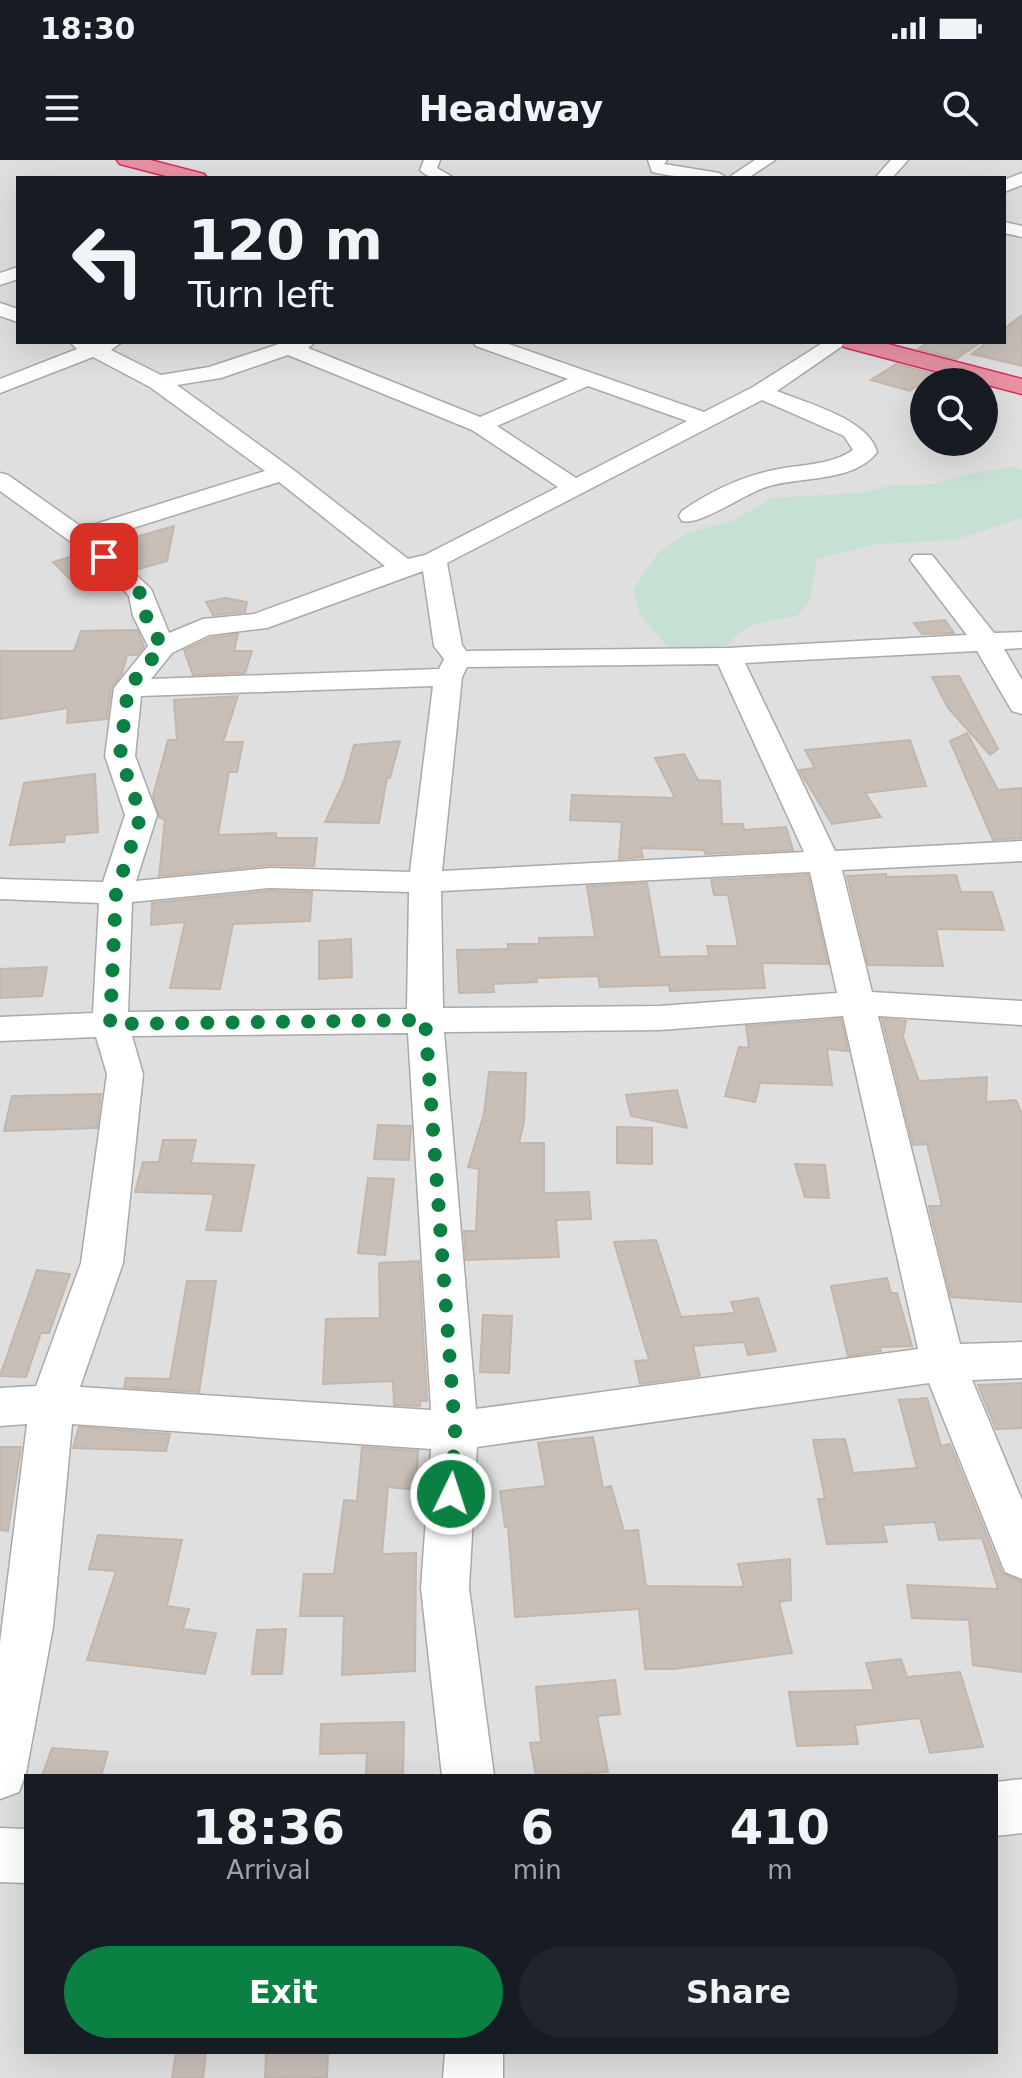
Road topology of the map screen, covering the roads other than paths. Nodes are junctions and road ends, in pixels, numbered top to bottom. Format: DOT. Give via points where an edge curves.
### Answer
graph roads {
  1 [pos="127,160"];
  2 [pos="432,160"];
  3 [pos="659,160"];
  4 [pos="767,160"];
  5 [pos="900,160"];
  6 [pos="189,176"];
  7 [pos="442,176"];
  8 [pos="707,176"];
  9 [pos="739,176"];
  10 [pos="885,176"];
  11 [pos="97,344"];
  12 [pos="489,344"];
  13 [pos="835,344"];
  14 [pos="860,344"];
  15 [pos="298,345"];
  16 [pos="587,379"];
  17 [pos="158,382"];
  18 [pos="0,387"];
  19 [pos="1021,387"];
  20 [pos="761,392"];
  21 [pos="708,421"];
  22 [pos="480,425"];
  23 [pos="283,473"];
  24 [pos="0,480"];
  25 [pos="576,488"];
  26 [pos="691,516"];
  27 [pos="80,537"];
  28 [pos="923,560"];
  29 [pos="418,564"];
  30 [pos="985,640"];
  31 [pos="1022,640"];
  32 [pos="162,647"];
  33 [pos="728,656"];
  34 [pos="453,668"];
  35 [pos="128,688"];
  36 [pos="1022,705"];
  37 [pos="1022,851"];
  38 [pos="823,859"];
  39 [pos="425,882"];
  40 [pos="0,889"];
  41 [pos="116,893"];
  42 [pos="857,1003"];
  43 [pos="1022,1013"];
  44 [pos="425,1020"];
  45 [pos="110,1024"];
  46 [pos="0,1029"];
  47 [pos="1022,1360"];
  48 [pos="943,1363"];
  49 [pos="52,1404"];
  50 [pos="0,1407"];
  51 [pos="455,1431"];
  52 [pos="1022,1557"];
  53 [pos="0,1773"];
  54 [pos="468,1774"];
  55 [pos="1022,1806"];
  56 [pos="998,1809"];
  57 [pos="0,1855"];
  58 [pos="24,1856"];
  59 [pos="474,2054"];
  60 [pos="473,2078"];
  1 -- 6 [label="highway"];
  2 -- 7 [label="street" via="428,170"];
  3 -- 8 [label="street" via="658,168"];
  4 -- 9 [label="street"];
  5 -- 10 [label="street"];
  11 -- 17 [label="street"];
  11 -- 18 [label="street"];
  12 -- 16 [label="street"];
  13 -- 20 [label="street"];
  14 -- 19 [label="highway"];
  15 -- 17 [label="street" via="213,373"];
  15 -- 22 [label="street"];
  16 -- 21 [label="street"];
  16 -- 22 [label="street"];
  17 -- 23 [label="street"];
  20 -- 21 [label="street"];
  20 -- 26 [label="street" via="852,431 865,452 849,463 748,484"];
  21 -- 25 [label="street"];
  22 -- 25 [label="street"];
  23 -- 27 [label="street"];
  23 -- 29 [label="street"];
  24 -- 27 [label="street"];
  25 -- 29 [label="street"];
  27 -- 32 [label="street" via="142,595"];
  28 -- 30 [label="street"];
  29 -- 32 [label="street" via="258,622 203,627"];
  29 -- 34 [label="street"];
  30 -- 31 [label="street"];
  30 -- 33 [label="street"];
  30 -- 36 [label="street"];
  32 -- 35 [label="street"];
  33 -- 34 [label="street"];
  33 -- 38 [label="street"];
  34 -- 35 [label="street"];
  34 -- 39 [label="street"];
  35 -- 41 [label="street" via="120,756 141,815"];
  37 -- 38 [label="street"];
  38 -- 39 [label="street"];
  38 -- 42 [label="street"];
  39 -- 41 [label="street" via="270,878"];
  39 -- 44 [label="street"];
  40 -- 41 [label="street"];
  41 -- 45 [label="street"];
  42 -- 43 [label="street"];
  42 -- 44 [label="street" via="660,1018"];
  42 -- 48 [label="street"];
  44 -- 45 [label="street"];
  44 -- 51 [label="street"];
  45 -- 46 [label="street"];
  45 -- 49 [label="street" via="125,1074 102,1263"];
  47 -- 48 [label="street"];
  48 -- 51 [label="street"];
  48 -- 52 [label="street"];
  49 -- 50 [label="street"];
  49 -- 51 [label="street"];
  49 -- 53 [label="street" via="28,1627"];
  51 -- 54 [label="street" via="445,1588"];
  55 -- 56 [label="street"];
  57 -- 58 [label="street"];
  59 -- 60 [label="street"];
}
